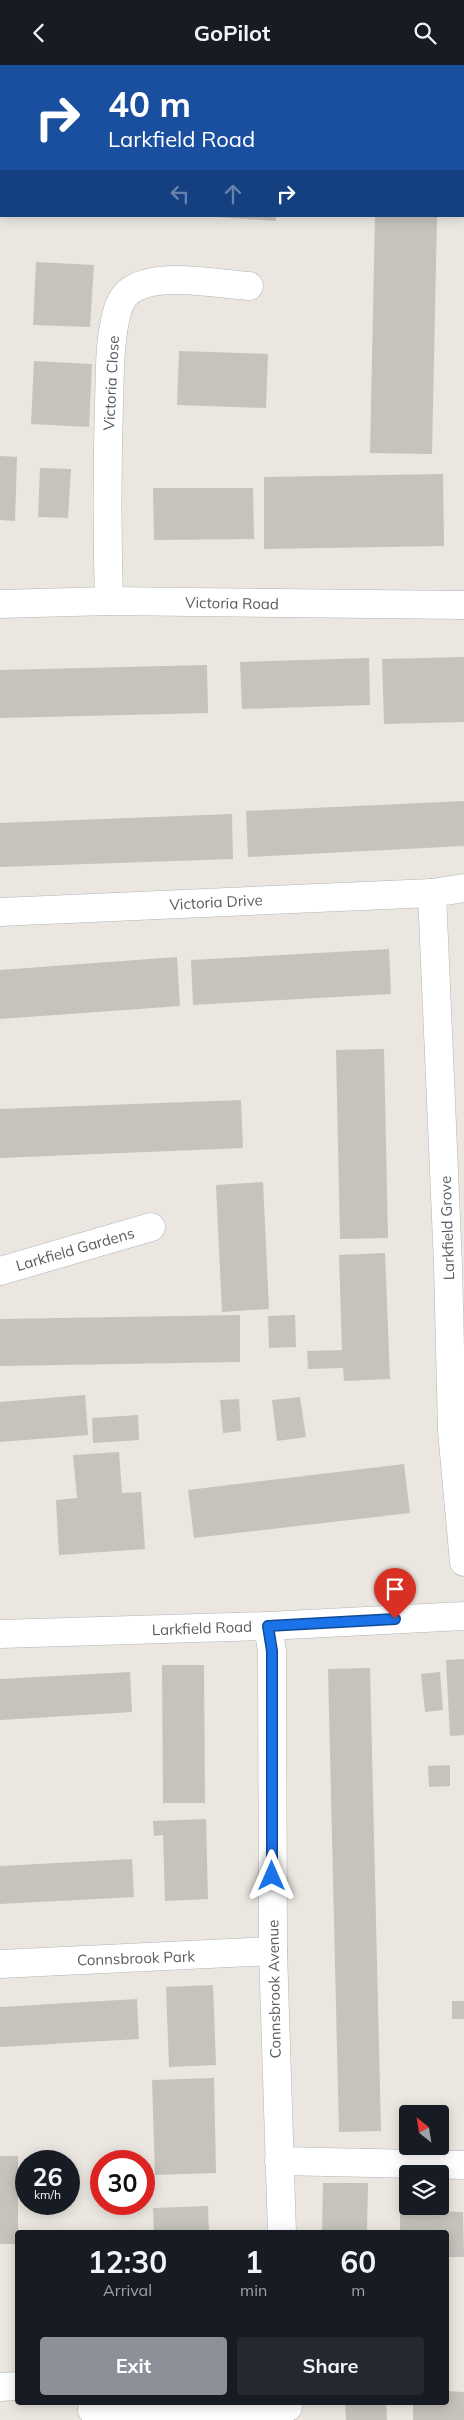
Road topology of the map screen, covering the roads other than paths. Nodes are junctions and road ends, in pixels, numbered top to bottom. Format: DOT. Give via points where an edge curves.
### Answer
graph roads {
  1 [pos="249,286"];
  2 [pos="108,601"];
  3 [pos="0,604"];
  4 [pos="464,605"];
  5 [pos="464,888"];
  6 [pos="432,893"];
  7 [pos="0,912"];
  8 [pos="151,1227"];
  9 [pos="0,1271"];
  10 [pos="464,1562"];
  11 [pos="464,1616"];
  12 [pos="268,1626"];
  13 [pos="0,1634"];
  14 [pos="273,1951"];
  15 [pos="0,1964"];
  16 [pos="279,2161"];
  17 [pos="464,2165"];
  18 [pos="282,2230"];
  19 [pos="15,2386"];
  20 [pos="0,2387"];
  21 [pos="288,2410"];
  22 [pos="88,2411"];
  1 -- 2 [label="street, Victoria Close" via="163,280 131,289 120,303 111,347 107,451"];
  2 -- 3 [label="street, Victoria Road"];
  2 -- 4 [label="street, Victoria Road"];
  5 -- 6 [label="street, Victoria Drive"];
  6 -- 7 [label="street, Victoria Drive"];
  6 -- 10 [label="street, Larkfield Grove" via="452,1431"];
  8 -- 9 [label="street, Larkfield Gardens"];
  11 -- 12 [label="street, Larkfield Road"];
  12 -- 13 [label="street, Larkfield Road"];
  12 -- 14 [label="street, Connsbrook Avenue" via="272,1651"];
  14 -- 15 [label="street, Connsbrook Park"];
  14 -- 16 [label="street, Connsbrook Avenue"];
  16 -- 17 [label="street"];
  16 -- 18 [label="street, Connsbrook Avenue"];
  19 -- 20 [label="street"];
  21 -- 22 [label="street"];
}
